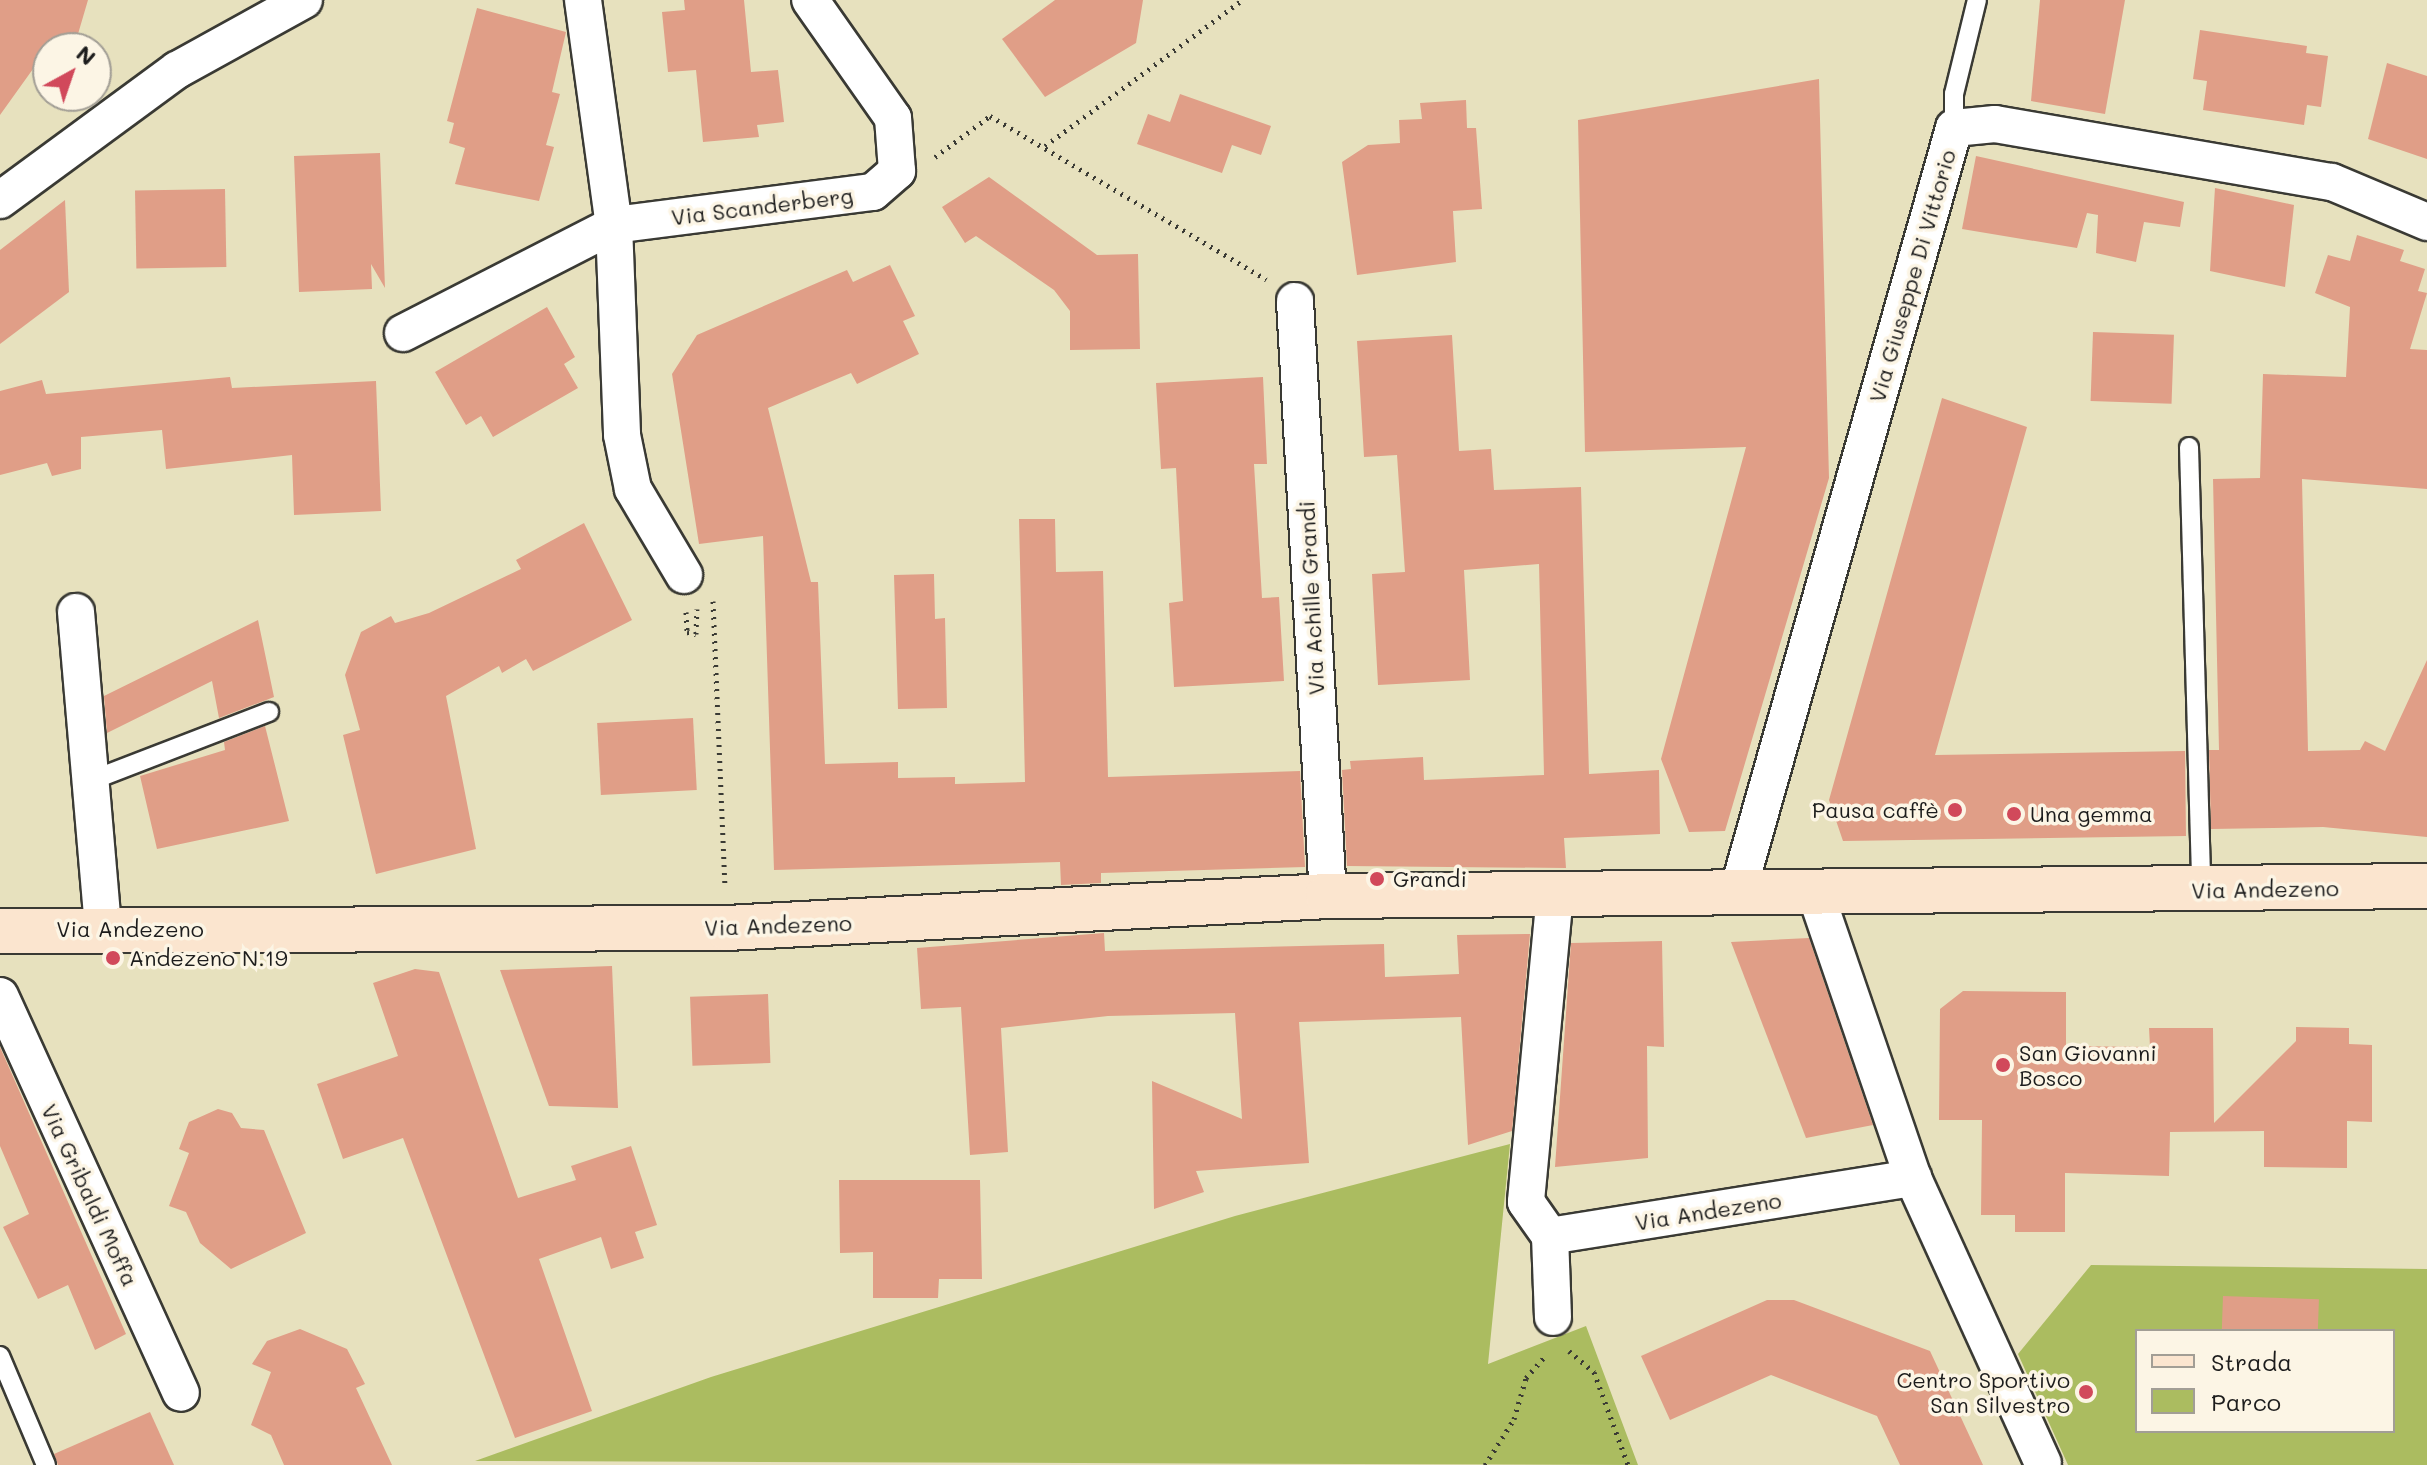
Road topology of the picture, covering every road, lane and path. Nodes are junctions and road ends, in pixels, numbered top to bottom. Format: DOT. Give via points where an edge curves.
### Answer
graph roads {
  1 [pos="304,0"];
  2 [pos="583,0"];
  3 [pos="810,0"];
  4 [pos="1242,0"];
  5 [pos="1977,0"];
  6 [pos="1954,128"];
  7 [pos="1045,146"];
  8 [pos="897,171"];
  9 [pos="0,200"];
  10 [pos="2427,222"];
  11 [pos="614,225"];
  12 [pos="1295,301"];
  13 [pos="403,333"];
  14 [pos="2189,447"];
  15 [pos="684,575"];
  16 [pos="76,612"];
  17 [pos="269,712"];
  18 [pos="90,781"];
  19 [pos="2427,886"];
  20 [pos="1738,891"];
  21 [pos="1815,891"];
  22 [pos="2201,891"];
  23 [pos="1555,894"];
  24 [pos="1328,896"];
  25 [pos="103,928"];
  26 [pos="727,928"];
  27 [pos="0,931"];
  28 [pos="0,996"];
  29 [pos="1913,1178"];
  30 [pos="1550,1236"];
  31 [pos="1553,1317"];
  32 [pos="0,1356"];
  33 [pos="181,1393"];
  34 [pos="2043,1463"];
  35 [pos="46,1465"];
  36 [pos="1485,1465"];
  37 [pos="1628,1465"];
  1 -- 9 [label="street" via="177,70"];
  2 -- 11 [label="street"];
  3 -- 8 [label="street" via="893,118"];
  4 -- 7 [label="path"];
  5 -- 6 [label="lane" via="1954,94"];
  6 -- 10 [label="street, Via Giuseppe Di Vittorio" via="1995,124 2332,182"];
  6 -- 20 [label="street, Via Giuseppe Di Vittorio"];
  7 -- 8 [label="path" via="990,116 922,167"];
  7 -- 12 [label="path" via="1240,259"];
  8 -- 11 [label="street, Via Scanderberg" via="873,192"];
  11 -- 13 [label="street, Via Scanderberg"];
  11 -- 15 [label="street" via="622,435 633,489"];
  12 -- 24 [label="street, Via Achille Grandi"];
  14 -- 22 [label="lane"];
  15 -- 26 [label="path" via="687,632 696,634 698,594 713,593"];
  16 -- 18 [label="street"];
  17 -- 18 [label="lane"];
  18 -- 25 [label="street"];
  19 -- 22 [label="main road, Via Andezeno"];
  20 -- 21 [label="main road, Via Andezeno"];
  20 -- 23 [label="main road, Via Andezeno"];
  21 -- 22 [label="main road, Via Andezeno"];
  21 -- 29 [label="street"];
  23 -- 24 [label="main road, Via Andezeno"];
  23 -- 30 [label="street" via="1526,1202"];
  24 -- 26 [label="main road, Via Andezeno"];
  25 -- 26 [label="main road, Via Andezeno"];
  25 -- 27 [label="main road, Via Andezeno"];
  28 -- 33 [label="street, Via Gribaldi Moffa"];
  29 -- 30 [label="street, Via Andezeno"];
  29 -- 34 [label="street"];
  30 -- 31 [label="street"];
  32 -- 35 [label="lane"];
  36 -- 37 [label="path" via="1514,1419 1526,1378 1555,1350 1576,1351 1594,1372"];
}
